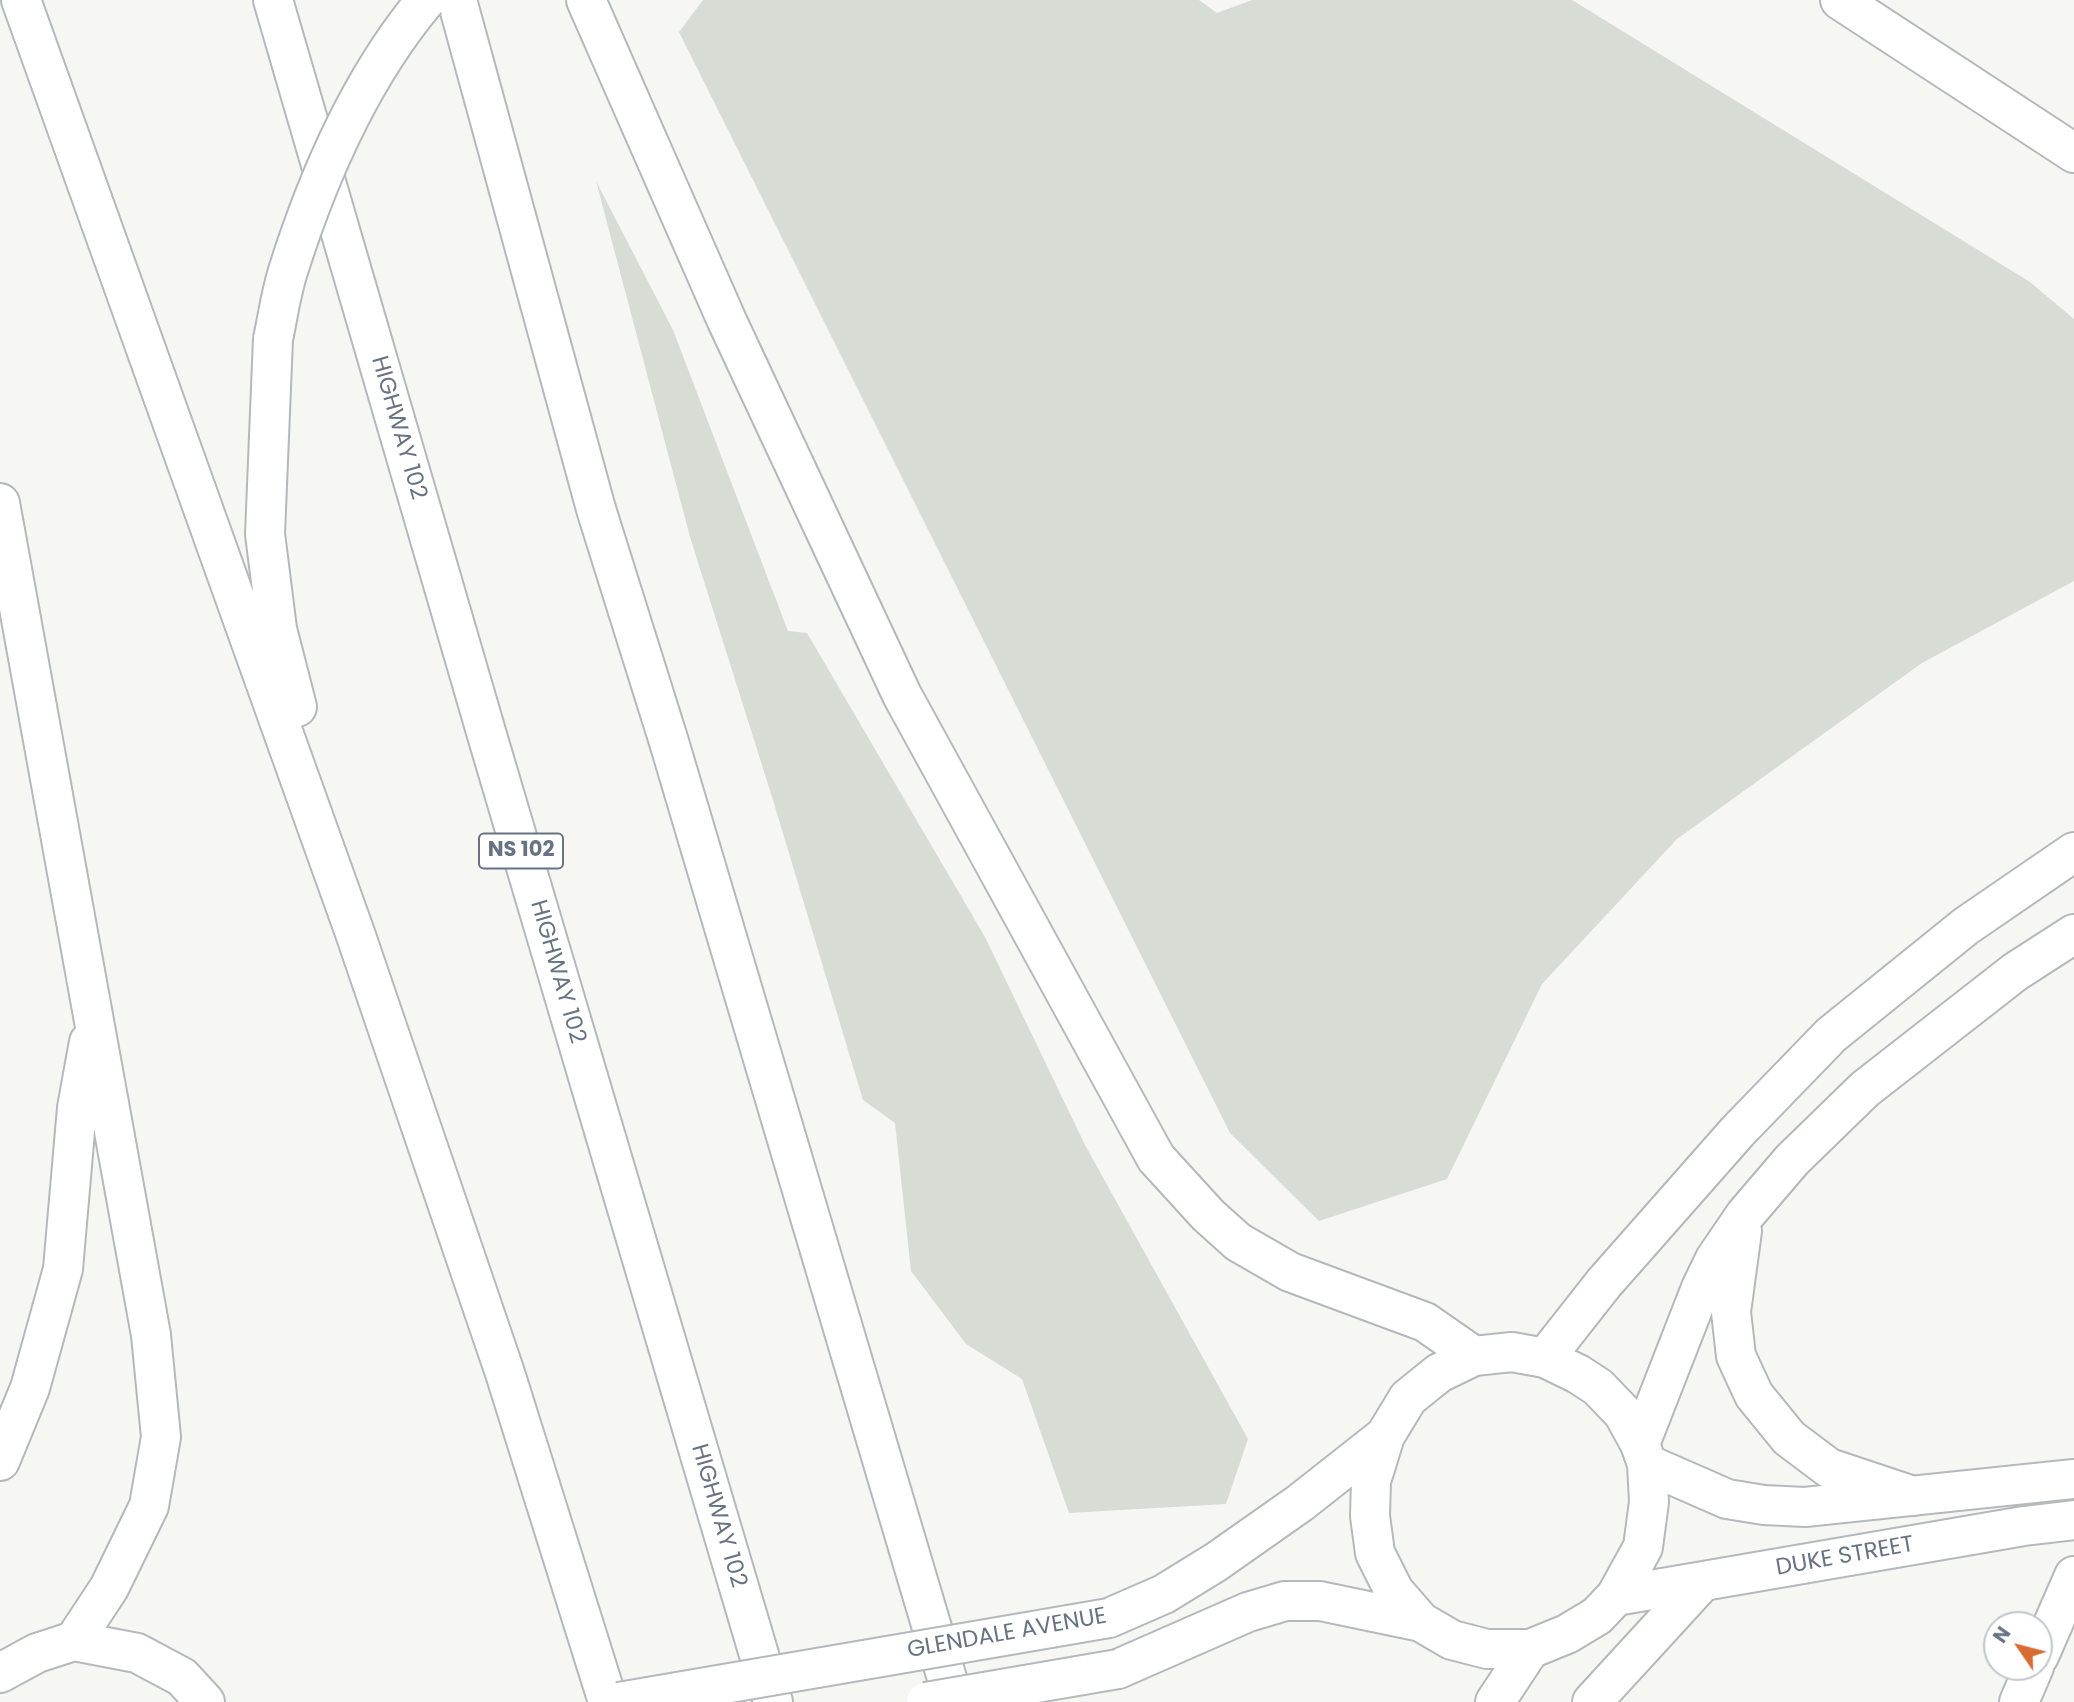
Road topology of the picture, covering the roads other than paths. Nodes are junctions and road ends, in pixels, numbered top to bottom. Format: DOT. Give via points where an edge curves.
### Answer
graph roads {
  1 [pos="21,0"];
  2 [pos="273,0"];
  3 [pos="426,0"];
  4 [pos="457,0"];
  5 [pos="586,0"];
  6 [pos="1840,0"];
  7 [pos="2074,153"];
  8 [pos="0,503"];
  9 [pos="2074,852"];
  10 [pos="355,933"];
  11 [pos="2074,934"];
  12 [pos="94,1019"];
  13 [pos="1745,1215"];
  14 [pos="1474,1356"];
  15 [pos="1545,1358"];
  16 [pos="1385,1436"];
  17 [pos="1643,1454"];
  18 [pos="0,1461"];
  19 [pos="2056,1481"];
  20 [pos="1913,1496"];
  21 [pos="2074,1520"];
  22 [pos="2074,1576"];
  23 [pos="1702,1582"];
  24 [pos="1616,1596"];
  25 [pos="1422,1622"];
  26 [pos="2053,1624"];
  27 [pos="74,1641"];
  28 [pos="1530,1649"];
  29 [pos="0,1673"];
  30 [pos="2028,1681"];
  31 [pos="205,1702"];
  32 [pos="608,1702"];
  33 [pos="619,1702"];
  34 [pos="773,1702"];
  35 [pos="926,1702"];
  36 [pos="954,1702"];
  37 [pos="1495,1702"];
  38 [pos="1592,1702"];
  39 [pos="2019,1702"];
  1 -- 10 [label="main road"];
  2 -- 34 [label="main road, HIGHWAY 102 / NS 102"];
  3 -- 10 [label="main road, bridge" via="356,103 318,186 287,273 273,339 265,534 278,629"];
  4 -- 36 [label="main road" via="596,509"];
  5 -- 14 [label="main road" via="727,321 902,695 1156,1158 1238,1242 1290,1272 1425,1322"];
  6 -- 7 [label="main road"];
  8 -- 12 [label="main road"];
  9 -- 15 [label="main road" via="1965,926 1831,1035 1729,1141 1604,1283"];
  10 -- 32 [label="main road" via="505,1373"];
  11 -- 13 [label="main road" via="2015,972 1865,1089 1792,1160"];
  12 -- 18 [label="main road" via="76,1108 64,1269 30,1388"];
  12 -- 27 [label="main road" via="151,1335 161,1437 149,1506 109,1588"];
  13 -- 17 [label="main road" via="1701,1288"];
  13 -- 20 [label="main road" via="1731,1312 1736,1356 1754,1395 1789,1438 1829,1468"];
  14 -- 15 [label="main road" via="1512,1352"];
  14 -- 16 [label="main road" via="1439,1373 1409,1398"];
  15 -- 17 [label="main road" via="1598,1387 1623,1413"];
  16 -- 25 [label="main road" via="1371,1481 1375,1553 1394,1591"];
  16 -- 33 [label="main road, GLENDALE AVENUE, bridge" via="1216,1562 1164,1594 1109,1618"];
  17 -- 20 [label="main road" via="1727,1499 1764,1505 1805,1507"];
  17 -- 24 [label="main road" via="1649,1502 1643,1547"];
  19 -- 20 [label="main road"];
  21 -- 23 [label="main road, DUKE STREET"];
  22 -- 26 [label="main road"];
  23 -- 24 [label="main road, DUKE STREET"];
  23 -- 38 [label="main road"];
  24 -- 28 [label="main road" via="1597,1616"];
  25 -- 28 [label="main road" via="1452,1640 1487,1649"];
  25 -- 35 [label="main road, bridge" via="1320,1601 1285,1601 1248,1612 1118,1669"];
  27 -- 29 [label="main road" via="37,1653"];
  27 -- 31 [label="main road" via="137,1653 182,1677"];
  28 -- 37 [label="main road"];
  30 -- 39 [label="main road"];
}
